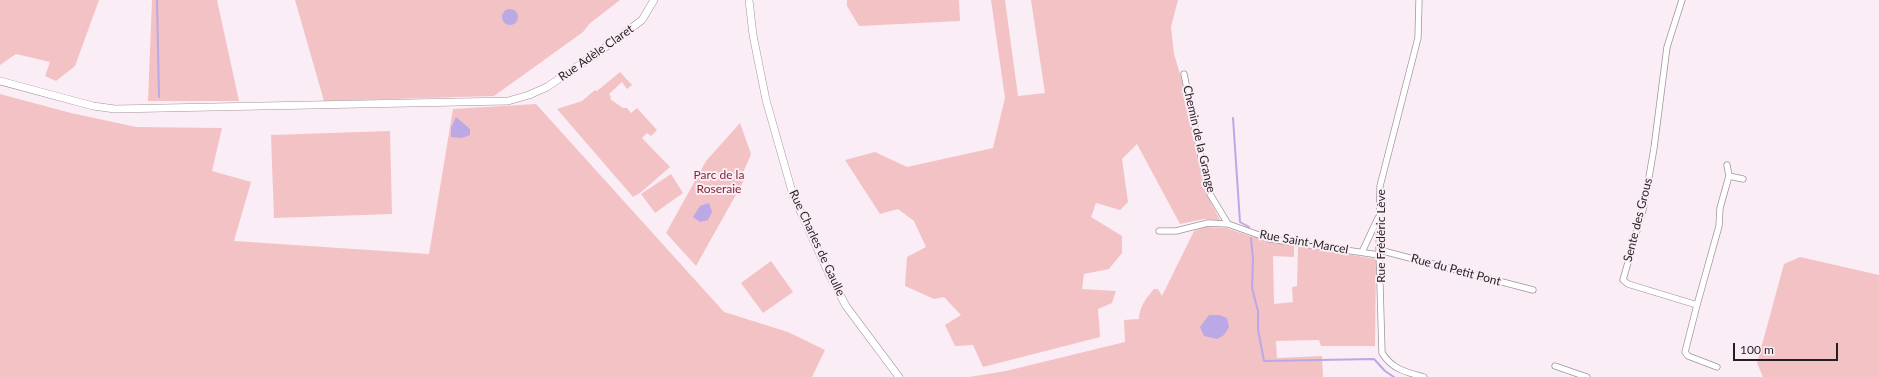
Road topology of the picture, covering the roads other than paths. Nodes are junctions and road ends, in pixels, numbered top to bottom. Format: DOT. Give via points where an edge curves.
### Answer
graph roads {
  1 [pos="654,0"];
  2 [pos="749,0"];
  3 [pos="1419,0"];
  4 [pos="1682,0"];
  5 [pos="1184,74"];
  6 [pos="0,81"];
  7 [pos="1727,165"];
  8 [pos="1729,176"];
  9 [pos="1743,179"];
  10 [pos="1379,216"];
  11 [pos="1228,224"];
  12 [pos="1159,231"];
  13 [pos="1362,252"];
  14 [pos="1379,253"];
  15 [pos="1533,290"];
  16 [pos="1696,305"];
  17 [pos="1555,366"];
  18 [pos="1717,367"];
  19 [pos="1578,375"];
  20 [pos="899,377"];
  21 [pos="1424,377"];
  22 [pos="1588,377"];
  1 -- 6 [label="street, Rue Adèle Claret" via="642,20 633,28 548,87 508,101 114,109 93,106"];
  2 -- 20 [label="street, Rue Charles de Gaulle" via="766,100 793,195 846,306"];
  3 -- 10 [label="street, Rue Frédéric Lève" via="1418,38 1383,171"];
  4 -- 16 [label="street, Sente des Grous" via="1667,47 1644,206 1623,280 1628,284"];
  5 -- 11 [label="street, Chemin de la Grange" via="1210,194"];
  7 -- 8 [label="street"];
  8 -- 9 [label="street"];
  8 -- 16 [label="street" via="1720,208 1719,226"];
  10 -- 13 [label="street"];
  10 -- 14 [label="street, Rue Frédéric Lève"];
  11 -- 12 [label="street, Rue Saint-Marcel" via="1208,223 1176,231"];
  11 -- 13 [label="street, Rue Saint-Marcel" via="1270,239"];
  13 -- 14 [label="street, Rue Saint-Marcel"];
  14 -- 15 [label="street, Rue du Petit Pont"];
  14 -- 21 [label="street, Rue Frédéric Lève" via="1382,353 1389,363 1399,370"];
  16 -- 18 [label="street" via="1685,352 1688,356"];
  17 -- 19 [label="street"];
  19 -- 22 [label="street"];
}
